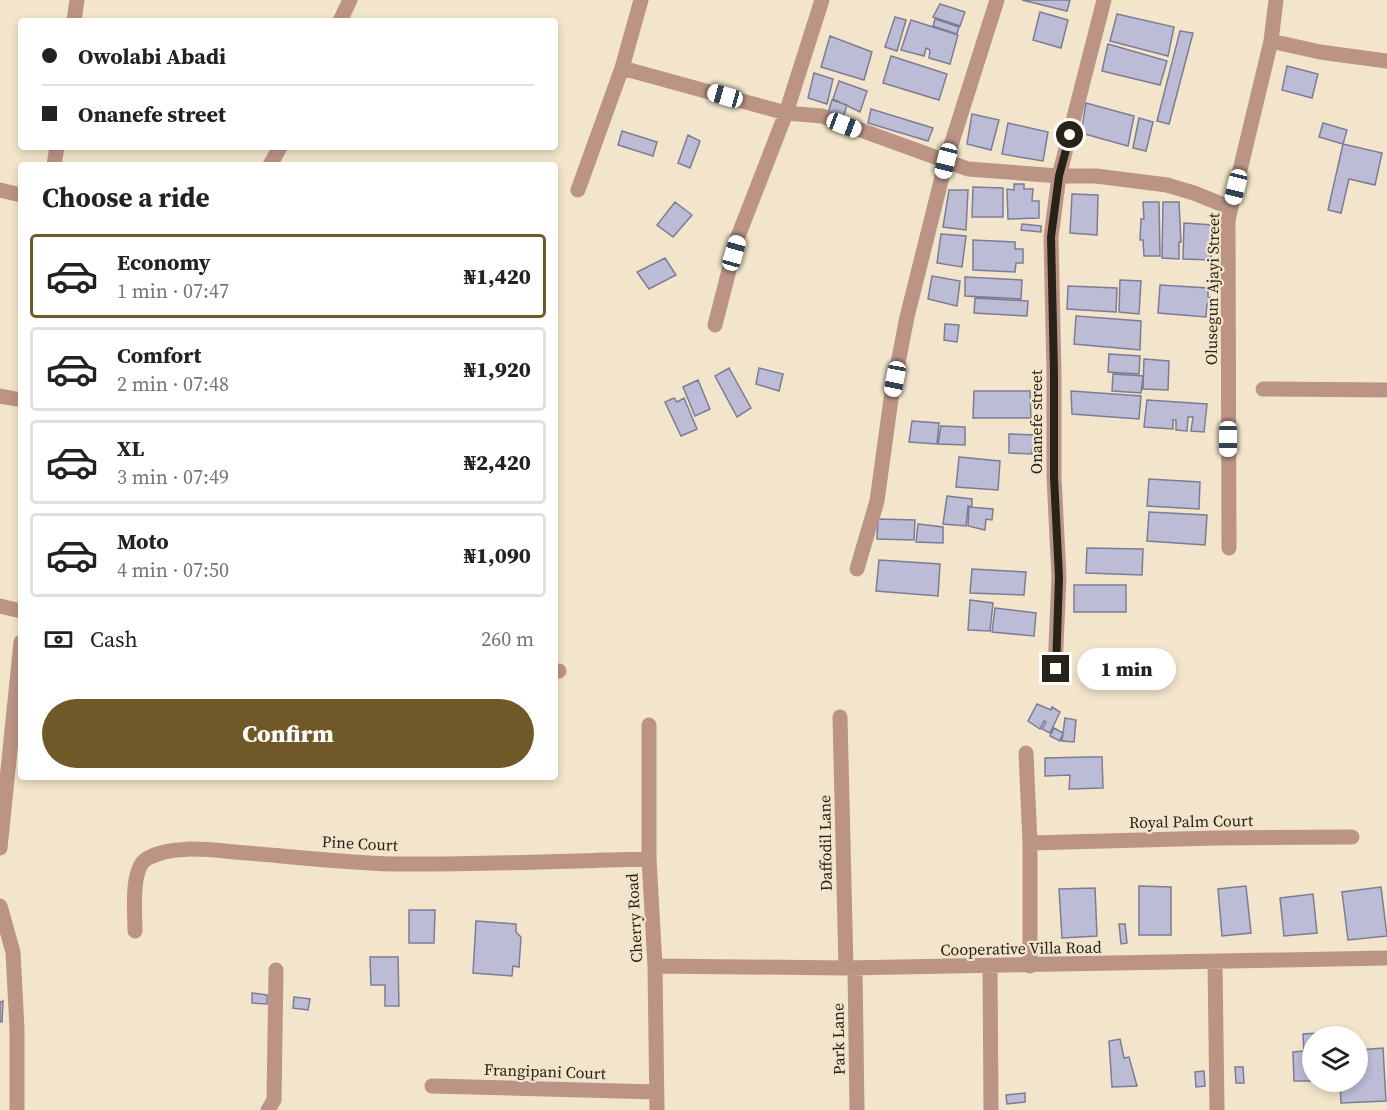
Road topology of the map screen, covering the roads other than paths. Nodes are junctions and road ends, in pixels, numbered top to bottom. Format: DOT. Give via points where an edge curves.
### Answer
graph roads {
  1 [pos="77,0"];
  2 [pos="350,0"];
  3 [pos="641,0"];
  4 [pos="822,0"];
  5 [pos="997,0"];
  6 [pos="1104,0"];
  7 [pos="1276,0"];
  8 [pos="74,18"];
  9 [pos="341,18"];
  10 [pos="1271,41"];
  11 [pos="1387,61"];
  12 [pos="622,68"];
  13 [pos="786,113"];
  14 [pos="946,161"];
  15 [pos="1059,176"];
  16 [pos="0,190"];
  17 [pos="578,190"];
  18 [pos="18,194"];
  19 [pos="1231,208"];
  20 [pos="715,325"];
  21 [pos="1263,389"];
  22 [pos="1387,390"];
  23 [pos="0,396"];
  24 [pos="16,399"];
  25 [pos="1228,548"];
  26 [pos="857,569"];
  27 [pos="0,606"];
  28 [pos="18,610"];
  29 [pos="1056,669"];
  30 [pos="18,671"];
  31 [pos="840,717"];
  32 [pos="649,725"];
  33 [pos="1026,753"];
  34 [pos="1352,837"];
  35 [pos="1030,843"];
  36 [pos="0,848"];
  37 [pos="649,859"];
  38 [pos="0,906"];
  39 [pos="135,931"];
  40 [pos="1387,958"];
  41 [pos="1215,962"];
  42 [pos="655,966"];
  43 [pos="990,966"];
  44 [pos="1030,966"];
  45 [pos="851,968"];
  46 [pos="276,970"];
  47 [pos="432,1086"];
  48 [pos="657,1092"];
  49 [pos="17,1110"];
  50 [pos="267,1110"];
  51 [pos="657,1110"];
  52 [pos="857,1110"];
  53 [pos="992,1110"];
  54 [pos="1217,1110"];
  1 -- 8 [label="street"];
  2 -- 9 [label="street"];
  3 -- 12 [label="street"];
  4 -- 13 [label="street"];
  5 -- 14 [label="street"];
  6 -- 15 [label="street, Onanefe street"];
  7 -- 10 [label="street, Olusegun Ajayi Street"];
  10 -- 11 [label="street"];
  10 -- 19 [label="street, Olusegun Ajayi Street"];
  12 -- 13 [label="street"];
  12 -- 17 [label="street"];
  13 -- 14 [label="street" via="822,116"];
  13 -- 20 [label="street" via="737,239"];
  14 -- 15 [label="street" via="968,169"];
  14 -- 26 [label="street" via="907,318 877,501"];
  15 -- 19 [label="street" via="1096,176 1167,185"];
  15 -- 29 [label="street, Onanefe street" via="1051,237 1059,577"];
  16 -- 18 [label="street"];
  19 -- 25 [label="street, Olusegun Ajayi Street" via="1227,242"];
  21 -- 22 [label="street"];
  23 -- 24 [label="street"];
  27 -- 28 [label="street"];
  30 -- 36 [label="street"];
  31 -- 45 [label="street, Daffodil Lane"];
  32 -- 37 [label="street, Cherry Road"];
  33 -- 35 [label="street"];
  34 -- 35 [label="street, Royal Palm Court"];
  35 -- 44 [label="street"];
  37 -- 39 [label="street, Pine Court" via="392,864 176,850 158,853 140,867 135,884"];
  37 -- 42 [label="street, Cherry Road"];
  38 -- 49 [label="street" via="13,952"];
  40 -- 41 [label="street, Cooperative Villa Road"];
  41 -- 44 [label="street, Cooperative Villa Road"];
  41 -- 54 [label="street"];
  42 -- 45 [label="street, Cooperative Villa Road"];
  42 -- 48 [label="street, Cherry Road"];
  43 -- 44 [label="street, Cooperative Villa Road"];
  43 -- 45 [label="street, Cooperative Villa Road"];
  43 -- 53 [label="street"];
  45 -- 52 [label="street, Park Lane"];
  46 -- 50 [label="street" via="274,1100"];
  47 -- 48 [label="street, Frangipani Court"];
  48 -- 51 [label="street, Cherry Road"];
}
